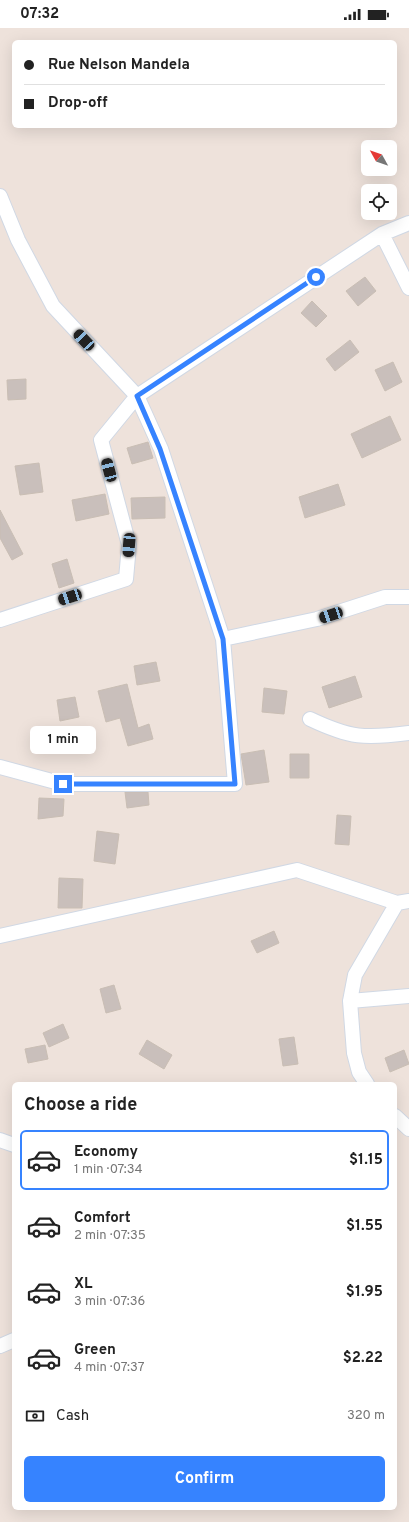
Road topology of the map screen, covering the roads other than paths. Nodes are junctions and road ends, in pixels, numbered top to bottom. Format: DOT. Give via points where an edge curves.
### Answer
graph roads {
  1 [pos="0,196"];
  2 [pos="409,223"];
  3 [pos="382,234"];
  4 [pos="409,288"];
  5 [pos="137,396"];
  6 [pos="409,597"];
  7 [pos="0,620"];
  8 [pos="223,639"];
  9 [pos="310,719"];
  10 [pos="409,733"];
  11 [pos="0,767"];
  12 [pos="403,902"];
  13 [pos="0,936"];
  14 [pos="409,996"];
  15 [pos="350,1001"];
  16 [pos="366,1082"];
  17 [pos="397,1118"];
  18 [pos="409,1128"];
  19 [pos="0,1140"];
  20 [pos="12,1144"];
  21 [pos="12,1341"];
  22 [pos="0,1346"];
  1 -- 5 [label="street" via="18,240 53,306"];
  2 -- 3 [label="street"];
  3 -- 4 [label="street"];
  3 -- 5 [label="street"];
  5 -- 7 [label="street" via="101,440 129,545 126,579"];
  5 -- 8 [label="street" via="160,449"];
  6 -- 8 [label="street" via="384,597 317,619"];
  8 -- 11 [label="street" via="235,784 63,784"];
  9 -- 10 [label="street" via="334,730 359,737"];
  12 -- 13 [label="street" via="297,870"];
  12 -- 15 [label="street" via="355,975"];
  14 -- 15 [label="street"];
  15 -- 16 [label="street" via="354,1054 359,1072"];
  17 -- 18 [label="street"];
  19 -- 20 [label="street"];
  21 -- 22 [label="street"];
}
